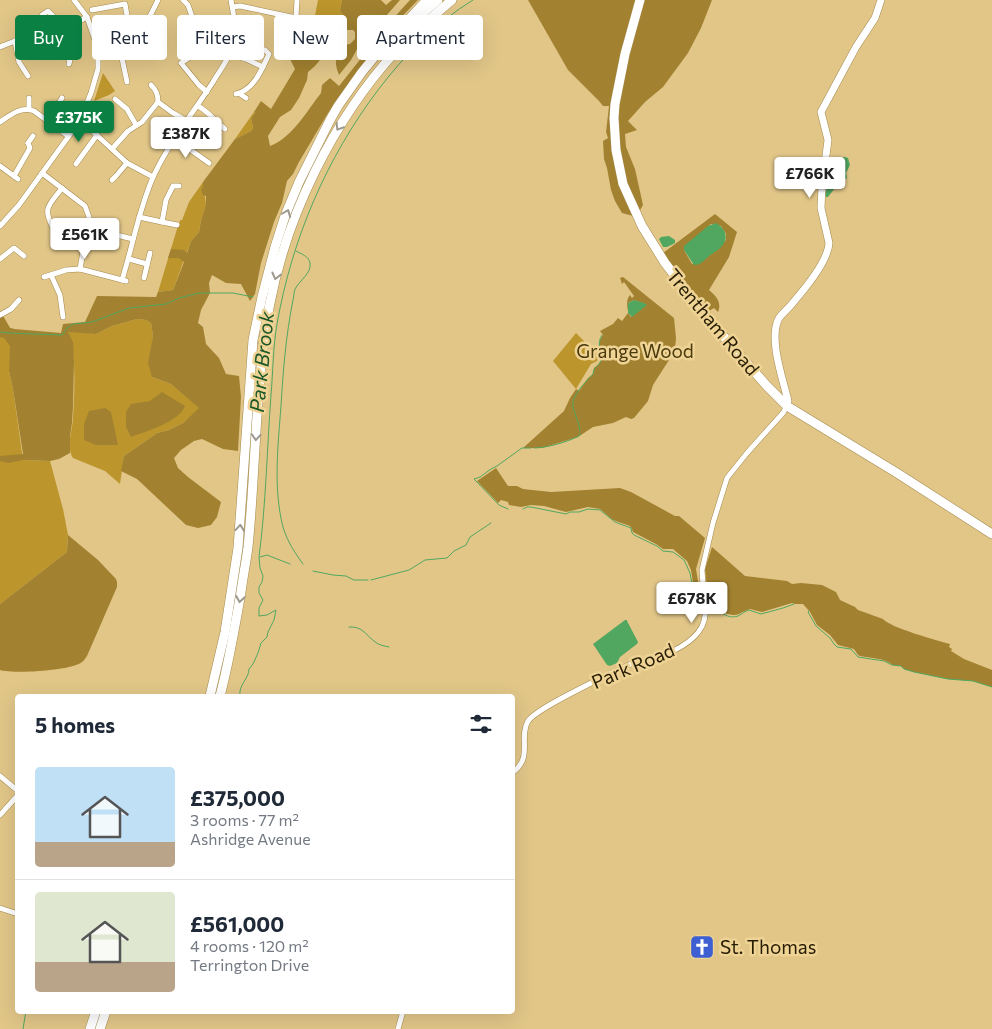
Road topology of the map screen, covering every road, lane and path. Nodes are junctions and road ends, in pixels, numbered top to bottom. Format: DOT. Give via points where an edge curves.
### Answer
graph roads {
  1 [pos="74,0"];
  2 [pos="158,0"];
  3 [pos="183,0"];
  4 [pos="231,0"];
  5 [pos="297,0"];
  6 [pos="427,0"];
  7 [pos="438,0"];
  8 [pos="452,0"];
  9 [pos="459,0"];
  10 [pos="640,0"];
  11 [pos="881,0"];
  12 [pos="124,2"];
  13 [pos="95,7"];
  14 [pos="233,7"];
  15 [pos="42,15"];
  16 [pos="52,15"];
  17 [pos="127,15"];
  18 [pos="151,15"];
  19 [pos="192,15"];
  20 [pos="235,15"];
  21 [pos="87,17"];
  22 [pos="82,20"];
  23 [pos="92,28"];
  24 [pos="15,41"];
  25 [pos="0,47"];
  26 [pos="270,53"];
  27 [pos="19,60"];
  28 [pos="98,60"];
  29 [pos="123,60"];
  30 [pos="186,60"];
  31 [pos="226,60"];
  32 [pos="250,60"];
  33 [pos="263,67"];
  34 [pos="28,76"];
  35 [pos="127,82"];
  36 [pos="151,85"];
  37 [pos="367,87"];
  38 [pos="207,92"];
  39 [pos="29,98"];
  40 [pos="62,98"];
  41 [pos="115,98"];
  42 [pos="246,98"];
  43 [pos="158,102"];
  44 [pos="198,106"];
  45 [pos="29,109"];
  46 [pos="47,120"];
  47 [pos="187,121"];
  48 [pos="0,122"];
  49 [pos="79,122"];
  50 [pos="136,125"];
  51 [pos="221,128"];
  52 [pos="97,135"];
  53 [pos="33,136"];
  54 [pos="68,136"];
  55 [pos="173,140"];
  56 [pos="112,149"];
  57 [pos="315,151"];
  58 [pos="77,160"];
  59 [pos="127,163"];
  60 [pos="209,163"];
  61 [pos="0,166"];
  62 [pos="42,173"];
  63 [pos="153,177"];
  64 [pos="116,179"];
  65 [pos="179,186"];
  66 [pos="62,188"];
  67 [pos="139,217"];
  68 [pos="162,222"];
  69 [pos="177,225"];
  70 [pos="0,226"];
  71 [pos="54,230"];
  72 [pos="108,233"];
  73 [pos="133,239"];
  74 [pos="150,253"];
  75 [pos="1,256"];
  76 [pos="24,256"];
  77 [pos="129,259"];
  78 [pos="147,264"];
  79 [pos="80,269"];
  80 [pos="51,274"];
  81 [pos="44,277"];
  82 [pos="144,278"];
  83 [pos="19,300"];
  84 [pos="0,315"];
  85 [pos="63,317"];
  86 [pos="786,405"];
  87 [pos="992,534"];
  88 [pos="210,694"];
  89 [pos="220,694"];
  90 [pos="515,771"];
  91 [pos="0,776"];
  92 [pos="15,788"];
  93 [pos="15,798"];
  94 [pos="0,815"];
  95 [pos="0,908"];
  96 [pos="15,913"];
  97 [pos="95,1014"];
  98 [pos="105,1014"];
  99 [pos="402,1014"];
  100 [pos="90,1029"];
  101 [pos="100,1029"];
  102 [pos="398,1029"];
  1 -- 21 [label="street"];
  2 -- 18 [label="street"];
  3 -- 19 [label="street"];
  4 -- 14 [label="street"];
  5 -- 14 [label="street" via="298,18"];
  6 -- 57 [label="highway" via="362,72 334,113"];
  7 -- 57 [label="highway" via="364,75"];
  8 -- 37 [label="highway" via="396,52"];
  9 -- 37 [label="highway"];
  10 -- 86 [label="highway, Trentham Road" via="615,104 616,150 623,184 642,226 665,263 730,344"];
  11 -- 86 [label="street" via="875,18 821,112 828,140 821,208 829,248 815,274 778,320 776,349 788,401"];
  12 -- 13 [label="street"];
  12 -- 17 [label="street"];
  14 -- 20 [label="street"];
  15 -- 16 [label="street" via="48,11"];
  21 -- 22 [label="street"];
  21 -- 23 [label="street"];
  24 -- 25 [label="street"];
  26 -- 33 [label="street"];
  27 -- 34 [label="street"];
  28 -- 49 [label="street" via="91,93"];
  29 -- 35 [label="street"];
  30 -- 38 [label="street" via="180,64"];
  31 -- 38 [label="street"];
  32 -- 33 [label="street"];
  33 -- 42 [label="street" via="253,84 238,94"];
  36 -- 43 [label="street"];
  37 -- 89 [label="highway, one-way" via="323,155 300,203 269,307 261,370 248,548 234,636"];
  38 -- 44 [label="street"];
  39 -- 45 [label="street"];
  40 -- 46 [label="street"];
  41 -- 50 [label="street" via="127,109"];
  43 -- 47 [label="street"];
  43 -- 50 [label="street"];
  44 -- 47 [label="street"];
  44 -- 51 [label="street" via="208,112"];
  45 -- 46 [label="street"];
  45 -- 48 [label="street" via="20,110"];
  46 -- 54 [label="street"];
  47 -- 55 [label="street"];
  49 -- 52 [label="street"];
  49 -- 54 [label="street"];
  50 -- 56 [label="street"];
  52 -- 56 [label="street"];
  52 -- 58 [label="street"];
  53 -- 61 [label="street" via="16,178"];
  54 -- 62 [label="street"];
  55 -- 60 [label="street"];
  55 -- 63 [label="street"];
  56 -- 59 [label="street"];
  88 -- 57 [label="highway, one-way" via="225,632 238,548 253,340 275,246"];
  59 -- 63 [label="street"];
  59 -- 64 [label="street"];
  62 -- 66 [label="street"];
  62 -- 70 [label="street"];
  63 -- 67 [label="street"];
  65 -- 68 [label="street" via="173,186 166,200"];
  66 -- 71 [label="street" via="48,206 47,216"];
  66 -- 79 [label="street" via="85,206 89,217"];
  67 -- 68 [label="street"];
  67 -- 73 [label="street"];
  68 -- 69 [label="street"];
  72 -- 73 [label="street"];
  73 -- 77 [label="street"];
  74 -- 78 [label="street"];
  75 -- 76 [label="street" via="14,248"];
  77 -- 78 [label="street"];
  77 -- 79 [label="street" via="124,280"];
  78 -- 82 [label="street"];
  79 -- 80 [label="street"];
  80 -- 81 [label="street"];
  80 -- 85 [label="street" via="60,295"];
  83 -- 84 [label="street"];
  86 -- 87 [label="highway, Trentham Road"];
  86 -- 90 [label="street, Park Road" via="728,478 702,570 705,620 701,628 676,649 626,666 536,713 526,725 525,755"];
  91 -- 92 [label="street"];
  93 -- 94 [label="street"];
  95 -- 96 [label="street"];
  97 -- 100 [label="highway"];
  98 -- 101 [label="highway"];
  99 -- 102 [label="street"];
}
